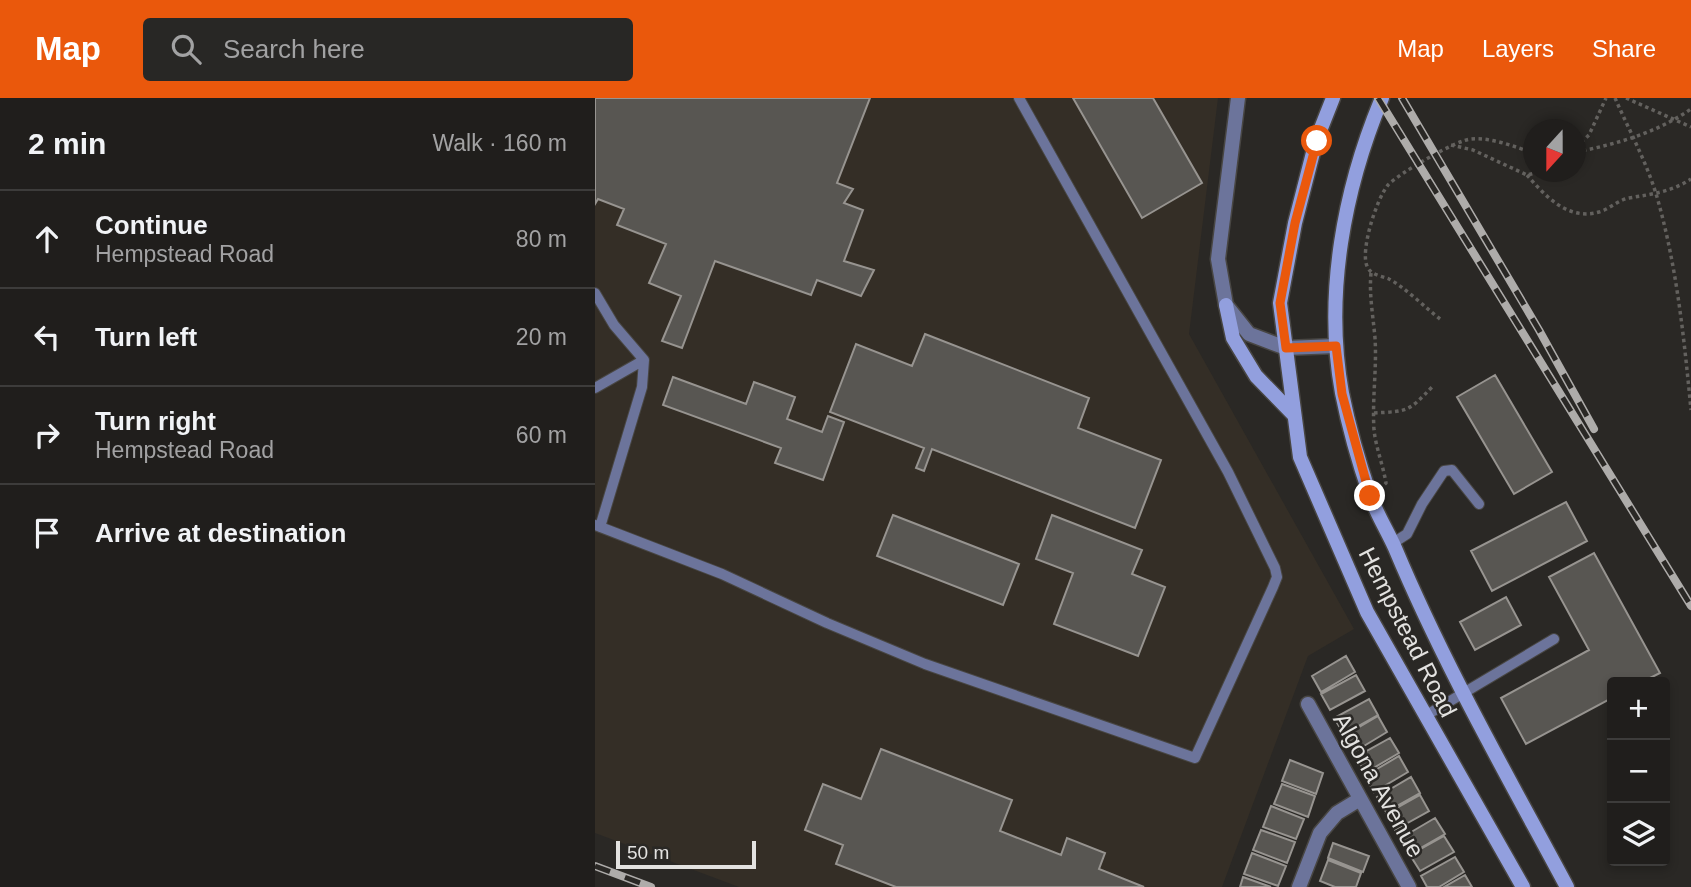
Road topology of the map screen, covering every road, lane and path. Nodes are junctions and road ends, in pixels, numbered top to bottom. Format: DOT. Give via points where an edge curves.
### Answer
graph roads {
  1 [pos="1019,98"];
  2 [pos="1238,98"];
  3 [pos="1333,98"];
  4 [pos="1382,98"];
  5 [pos="1606,98"];
  6 [pos="1615,98"];
  7 [pos="1626,98"];
  8 [pos="1691,108"];
  9 [pos="1674,121"];
  10 [pos="1691,127"];
  11 [pos="1586,138"];
  12 [pos="1632,138"];
  13 [pos="1449,145"];
  14 [pos="1586,147"];
  15 [pos="1523,149"];
  16 [pos="1523,173"];
  17 [pos="1691,179"];
  18 [pos="1534,182"];
  19 [pos="1656,195"];
  20 [pos="1371,273"];
  21 [pos="595,293"];
  22 [pos="1226,304"];
  23 [pos="1440,319"];
  24 [pos="1336,346"];
  25 [pos="1286,348"];
  26 [pos="644,360"];
  27 [pos="1433,386"];
  28 [pos="595,388"];
  29 [pos="1691,410"];
  30 [pos="1374,413"];
  31 [pos="1294,415"];
  32 [pos="1370,496"];
  33 [pos="1479,504"];
  34 [pos="598,526"];
  35 [pos="1393,543"];
  36 [pos="1554,639"];
  37 [pos="1462,694"];
  38 [pos="1308,704"];
  39 [pos="1425,716"];
  40 [pos="1360,799"];
  41 [pos="1299,887"];
  42 [pos="1409,887"];
  43 [pos="1523,887"];
  44 [pos="1567,887"];
  1 -- 34 [label="lane" via="1228,472 1275,568 1273,587 1195,758 925,664 722,574"];
  2 -- 22 [label="street" via="1218,259"];
  3 -- 25 [label="main road, Hempstead Road" via="1295,223 1280,303"];
  4 -- 24 [label="main road, Hempstead Road" via="1345,214"];
  5 -- 11 [label="path"];
  6 -- 12 [label="path"];
  7 -- 9 [label="path"];
  8 -- 9 [label="path"];
  9 -- 10 [label="path"];
  9 -- 12 [label="path"];
  12 -- 14 [label="path"];
  12 -- 19 [label="path"];
  13 -- 15 [label="path" via="1472,138"];
  13 -- 16 [label="path" via="1473,150"];
  13 -- 20 [label="path" via="1390,183 1382,194 1367,244 1366,266"];
  17 -- 19 [label="path"];
  18 -- 19 [label="path" via="1567,211 1580,215 1600,212 1625,198"];
  19 -- 29 [label="path" via="1683,322"];
  20 -- 23 [label="path" via="1392,281"];
  20 -- 30 [label="path"];
  21 -- 26 [label="lane" via="614,325"];
  22 -- 25 [label="street" via="1249,334"];
  22 -- 31 [label="main road" via="1233,338 1256,376"];
  24 -- 25 [label="street"];
  24 -- 32 [label="main road, Hempstead Road" via="1342,394"];
  25 -- 31 [label="main road, Hempstead Road"];
  26 -- 28 [label="lane"];
  26 -- 34 [label="lane" via="642,387"];
  27 -- 30 [label="path" via="1413,408"];
  30 -- 32 [label="path" via="1386,483"];
  31 -- 39 [label="main road, Hempstead Road" via="1300,457 1362,600"];
  32 -- 35 [label="main road, Hempstead Road"];
  33 -- 35 [label="lane" via="1452,470 1444,471 1407,534"];
  35 -- 37 [label="main road, Hempstead Road"];
  36 -- 37 [label="lane"];
  37 -- 39 [label="lane"];
  37 -- 44 [label="main road, Hempstead Road"];
  38 -- 40 [label="street, Algona Avenue"];
  39 -- 43 [label="main road, Hempstead Road"];
  40 -- 41 [label="street" via="1337,813 1320,832"];
  40 -- 42 [label="street, Algona Avenue"];
}
